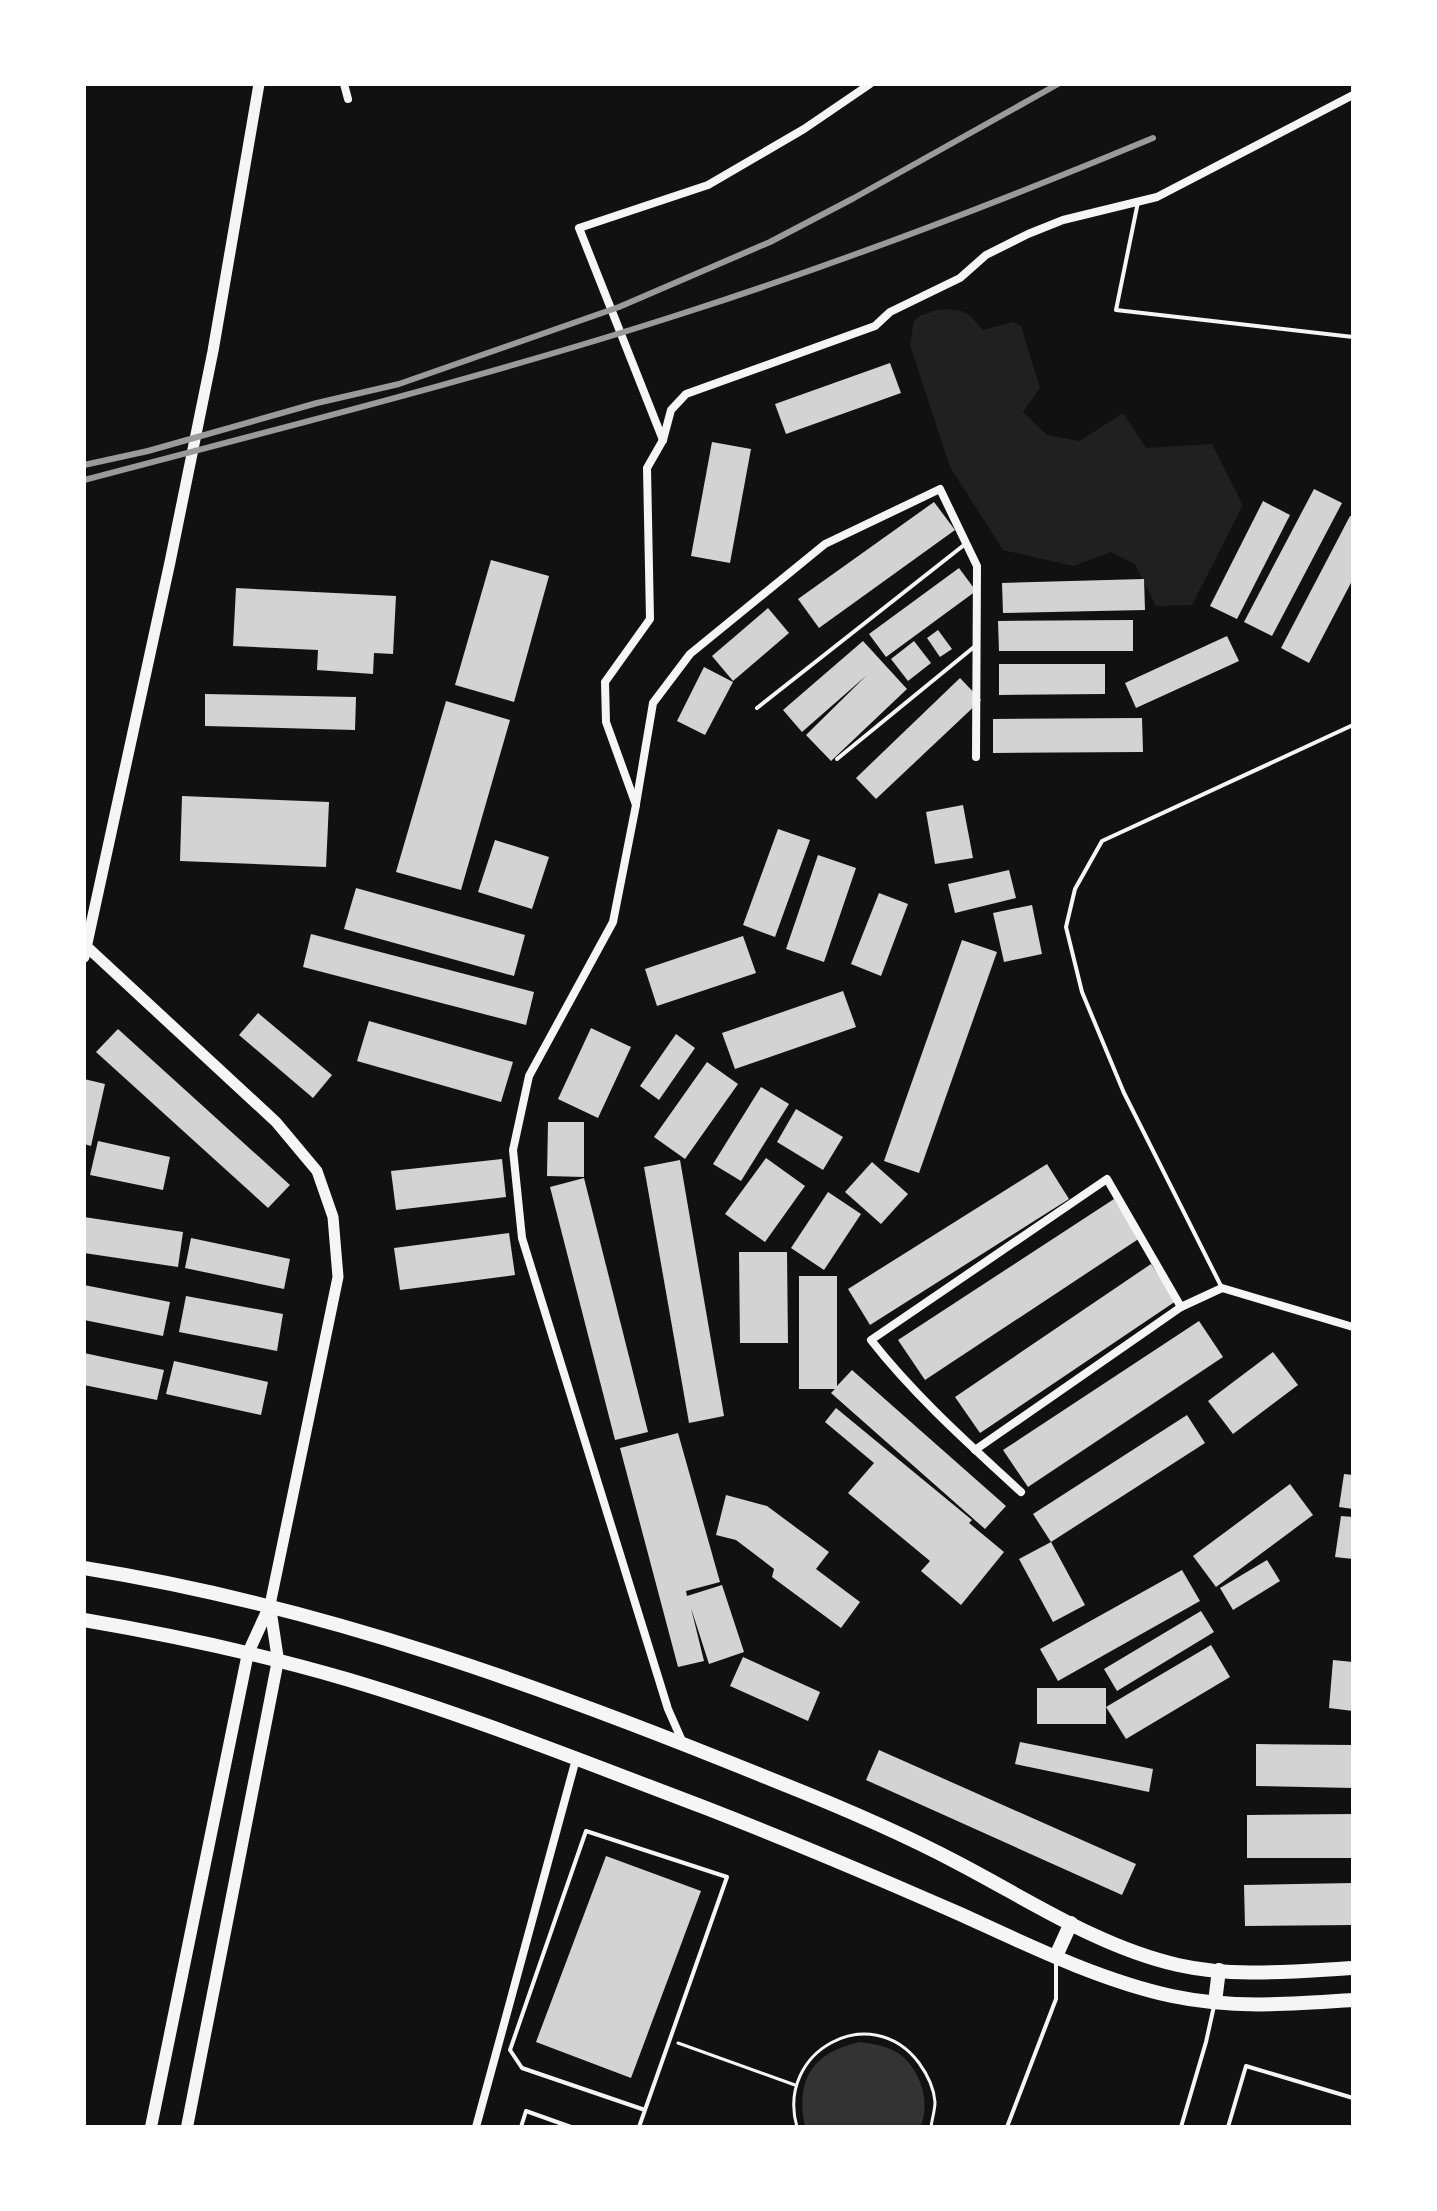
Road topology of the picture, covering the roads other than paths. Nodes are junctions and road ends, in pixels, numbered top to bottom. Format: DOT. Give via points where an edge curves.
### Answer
graph roads {
  1 [pos="259,84"];
  2 [pos="344,84"];
  3 [pos="870,84"];
  4 [pos="1351,84"];
  5 [pos="1353,95"];
  6 [pos="348,99"];
  7 [pos="1138,202"];
  8 [pos="1353,337"];
  9 [pos="663,440"];
  10 [pos="966,543"];
  11 [pos="976,646"];
  12 [pos="757,708"];
  13 [pos="1353,725"];
  14 [pos="976,757"];
  15 [pos="837,759"];
  16 [pos="636,805"];
  17 [pos="85,952"];
  18 [pos="1222,1288"];
  19 [pos="1181,1307"];
  20 [pos="1353,1327"];
  21 [pos="975,1450"];
  22 [pos="1021,1492"];
  23 [pos="84,1568"];
  24 [pos="270,1605"];
  25 [pos="84,1620"];
  26 [pos="248,1653"];
  27 [pos="278,1660"];
  28 [pos="684,1745"];
  29 [pos="576,1759"];
  30 [pos="1071,1923"];
  31 [pos="1056,1956"];
  32 [pos="1353,1968"];
  33 [pos="1219,1970"];
  34 [pos="1353,2000"];
  35 [pos="1215,2002"];
  36 [pos="1353,2098"];
  37 [pos="645,2110"];
  38 [pos="151,2127"];
  39 [pos="187,2127"];
  40 [pos="476,2127"];
  41 [pos="521,2127"];
  42 [pos="571,2127"];
  43 [pos="639,2127"];
  44 [pos="1007,2127"];
  45 [pos="1181,2127"];
  46 [pos="1228,2127"];
  1 -- 17 [label="street" via="213,351"];
  2 -- 6 [label="street"];
  3 -- 9 [label="street" via="708,185 579,228"];
  4 -- 5 [label="street"];
  5 -- 7 [label="street"];
  7 -- 8 [label="lane" via="1116,310"];
  7 -- 9 [label="street" via="1028,234 986,255 960,278 890,312 875,326 686,394 671,410"];
  9 -- 16 [label="street" via="647,468 650,619 605,682 606,722"];
  10 -- 11 [label="street" via="977,566"];
  10 -- 12 [label="lane"];
  10 -- 16 [label="street" via="940,489 825,544 690,654 653,703"];
  11 -- 14 [label="street"];
  11 -- 15 [label="lane"];
  13 -- 18 [label="lane" via="1102,841 1075,889 1066,927 1082,992 1124,1093"];
  16 -- 28 [label="street" via="613,922 529,1076 513,1150 522,1238 668,1709"];
  17 -- 24 [label="street" via="276,1122 317,1171 333,1217 338,1277"];
  18 -- 19 [label="street"];
  18 -- 20 [label="street"];
  19 -- 21 [label="street"];
  19 -- 21 [label="street" via="1107,1179 871,1340"];
  21 -- 22 [label="street"];
  23 -- 24 [label="highway"];
  24 -- 26 [label="main road"];
  24 -- 27 [label="main road"];
  24 -- 28 [label="highway" via="419,1648"];
  25 -- 26 [label="highway"];
  26 -- 27 [label="highway"];
  26 -- 38 [label="main road"];
  27 -- 29 [label="highway" via="379,1689"];
  27 -- 39 [label="main road"];
  28 -- 30 [label="highway" via="900,1833"];
  29 -- 31 [label="highway" via="851,1867"];
  29 -- 40 [label="street"];
  30 -- 31 [label="highway"];
  30 -- 33 [label="highway" via="1154,1958"];
  31 -- 35 [label="highway" via="1145,1989"];
  31 -- 44 [label="lane" via="1056,1999"];
  32 -- 33 [label="highway"];
  33 -- 35 [label="highway"];
  34 -- 35 [label="highway"];
  35 -- 45 [label="lane"];
  36 -- 46 [label="lane" via="1246,2066"];
  37 -- 37 [label="lane" via="727,1877 586,1831 510,2050 522,2068"];
  37 -- 43 [label="lane"];
  41 -- 42 [label="lane" via="526,2111"];
}
